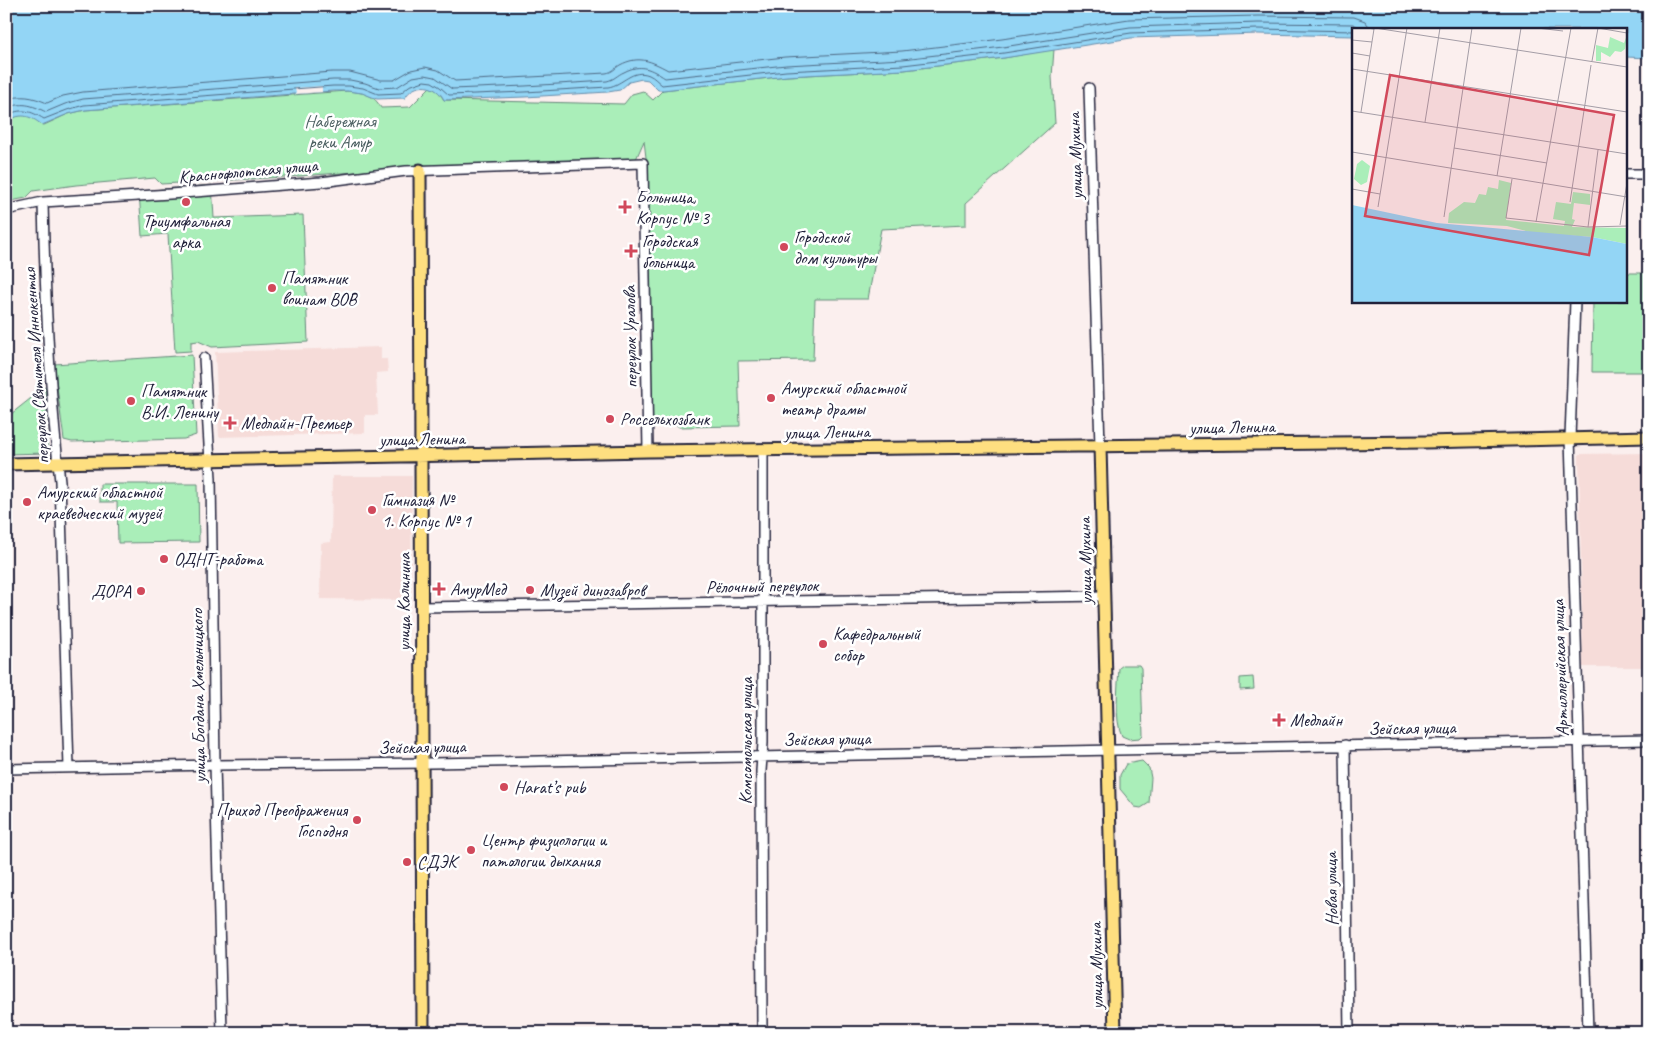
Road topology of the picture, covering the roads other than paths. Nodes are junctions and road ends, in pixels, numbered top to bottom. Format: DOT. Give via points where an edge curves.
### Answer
graph roads {
  1 [pos="1089,88"];
  2 [pos="643,163"];
  3 [pos="420,170"];
  4 [pos="1628,174"];
  5 [pos="1649,174"];
  6 [pos="43,202"];
  7 [pos="6,210"];
  8 [pos="1575,302"];
  9 [pos="204,358"];
  10 [pos="1649,437"];
  11 [pos="1570,438"];
  12 [pos="1100,446"];
  13 [pos="763,450"];
  14 [pos="648,451"];
  15 [pos="422,457"];
  16 [pos="209,459"];
  17 [pos="58,463"];
  18 [pos="6,464"];
  19 [pos="1104,596"];
  20 [pos="763,602"];
  21 [pos="422,607"];
  22 [pos="1649,740"];
  23 [pos="1579,741"];
  24 [pos="1345,745"];
  25 [pos="1108,750"];
  26 [pos="762,756"];
  27 [pos="423,764"];
  28 [pos="215,765"];
  29 [pos="69,768"];
  30 [pos="6,770"];
  31 [pos="222,1033"];
  32 [pos="423,1033"];
  33 [pos="762,1033"];
  34 [pos="1115,1033"];
  35 [pos="1349,1033"];
  36 [pos="1588,1033"];
  1 -- 12 [label="street, улица Мухина"];
  2 -- 3 [label="street, Краснофлотская улица"];
  2 -- 14 [label="street, переулок Уралова"];
  3 -- 6 [label="street, Краснофлотская улица" via="304,183"];
  3 -- 15 [label="main road, улица Калинина"];
  4 -- 5 [label="street"];
  6 -- 7 [label="street, Краснофлотская улица"];
  6 -- 17 [label="street, переулок Святителя Иннокентия" via="45,285"];
  8 -- 11 [label="street, Артиллерийская улица"];
  9 -- 16 [label="street, улица Богдана Хмельницкого"];
  10 -- 11 [label="main road, улица Ленина"];
  11 -- 12 [label="main road, улица Ленина"];
  11 -- 23 [label="street, Артиллерийская улица"];
  12 -- 13 [label="main road, улица Ленина"];
  12 -- 19 [label="main road, улица Мухина"];
  13 -- 14 [label="main road, улица Ленина"];
  13 -- 20 [label="street, Комсомольская улица"];
  14 -- 15 [label="main road, улица Ленина"];
  15 -- 16 [label="main road, улица Ленина"];
  15 -- 21 [label="main road, улица Калинина"];
  16 -- 17 [label="main road, улица Ленина"];
  16 -- 28 [label="street, улица Богдана Хмельницкого"];
  17 -- 18 [label="main road, улица Ленина"];
  17 -- 29 [label="street, переулок Святителя Иннокентия"];
  19 -- 20 [label="street, Рёлочный переулок"];
  19 -- 25 [label="main road, улица Мухина"];
  20 -- 21 [label="street, Рёлочный переулок"];
  20 -- 26 [label="street, Комсомольская улица"];
  21 -- 27 [label="main road, улица Калинина"];
  22 -- 23 [label="street, Зейская улица"];
  23 -- 24 [label="street, Зейская улица"];
  23 -- 36 [label="street, Артиллерийская улица"];
  24 -- 25 [label="street, Зейская улица"];
  24 -- 35 [label="street, Новая улица"];
  25 -- 26 [label="street, Зейская улица"];
  25 -- 34 [label="main road, улица Мухина"];
  26 -- 27 [label="street, Зейская улица"];
  26 -- 33 [label="street, Комсомольская улица"];
  27 -- 28 [label="street, Зейская улица"];
  27 -- 32 [label="main road, улица Калинина"];
  28 -- 29 [label="street, Зейская улица"];
  28 -- 31 [label="street, улица Богдана Хмельницкого"];
  29 -- 30 [label="street, Зейская улица"];
}
